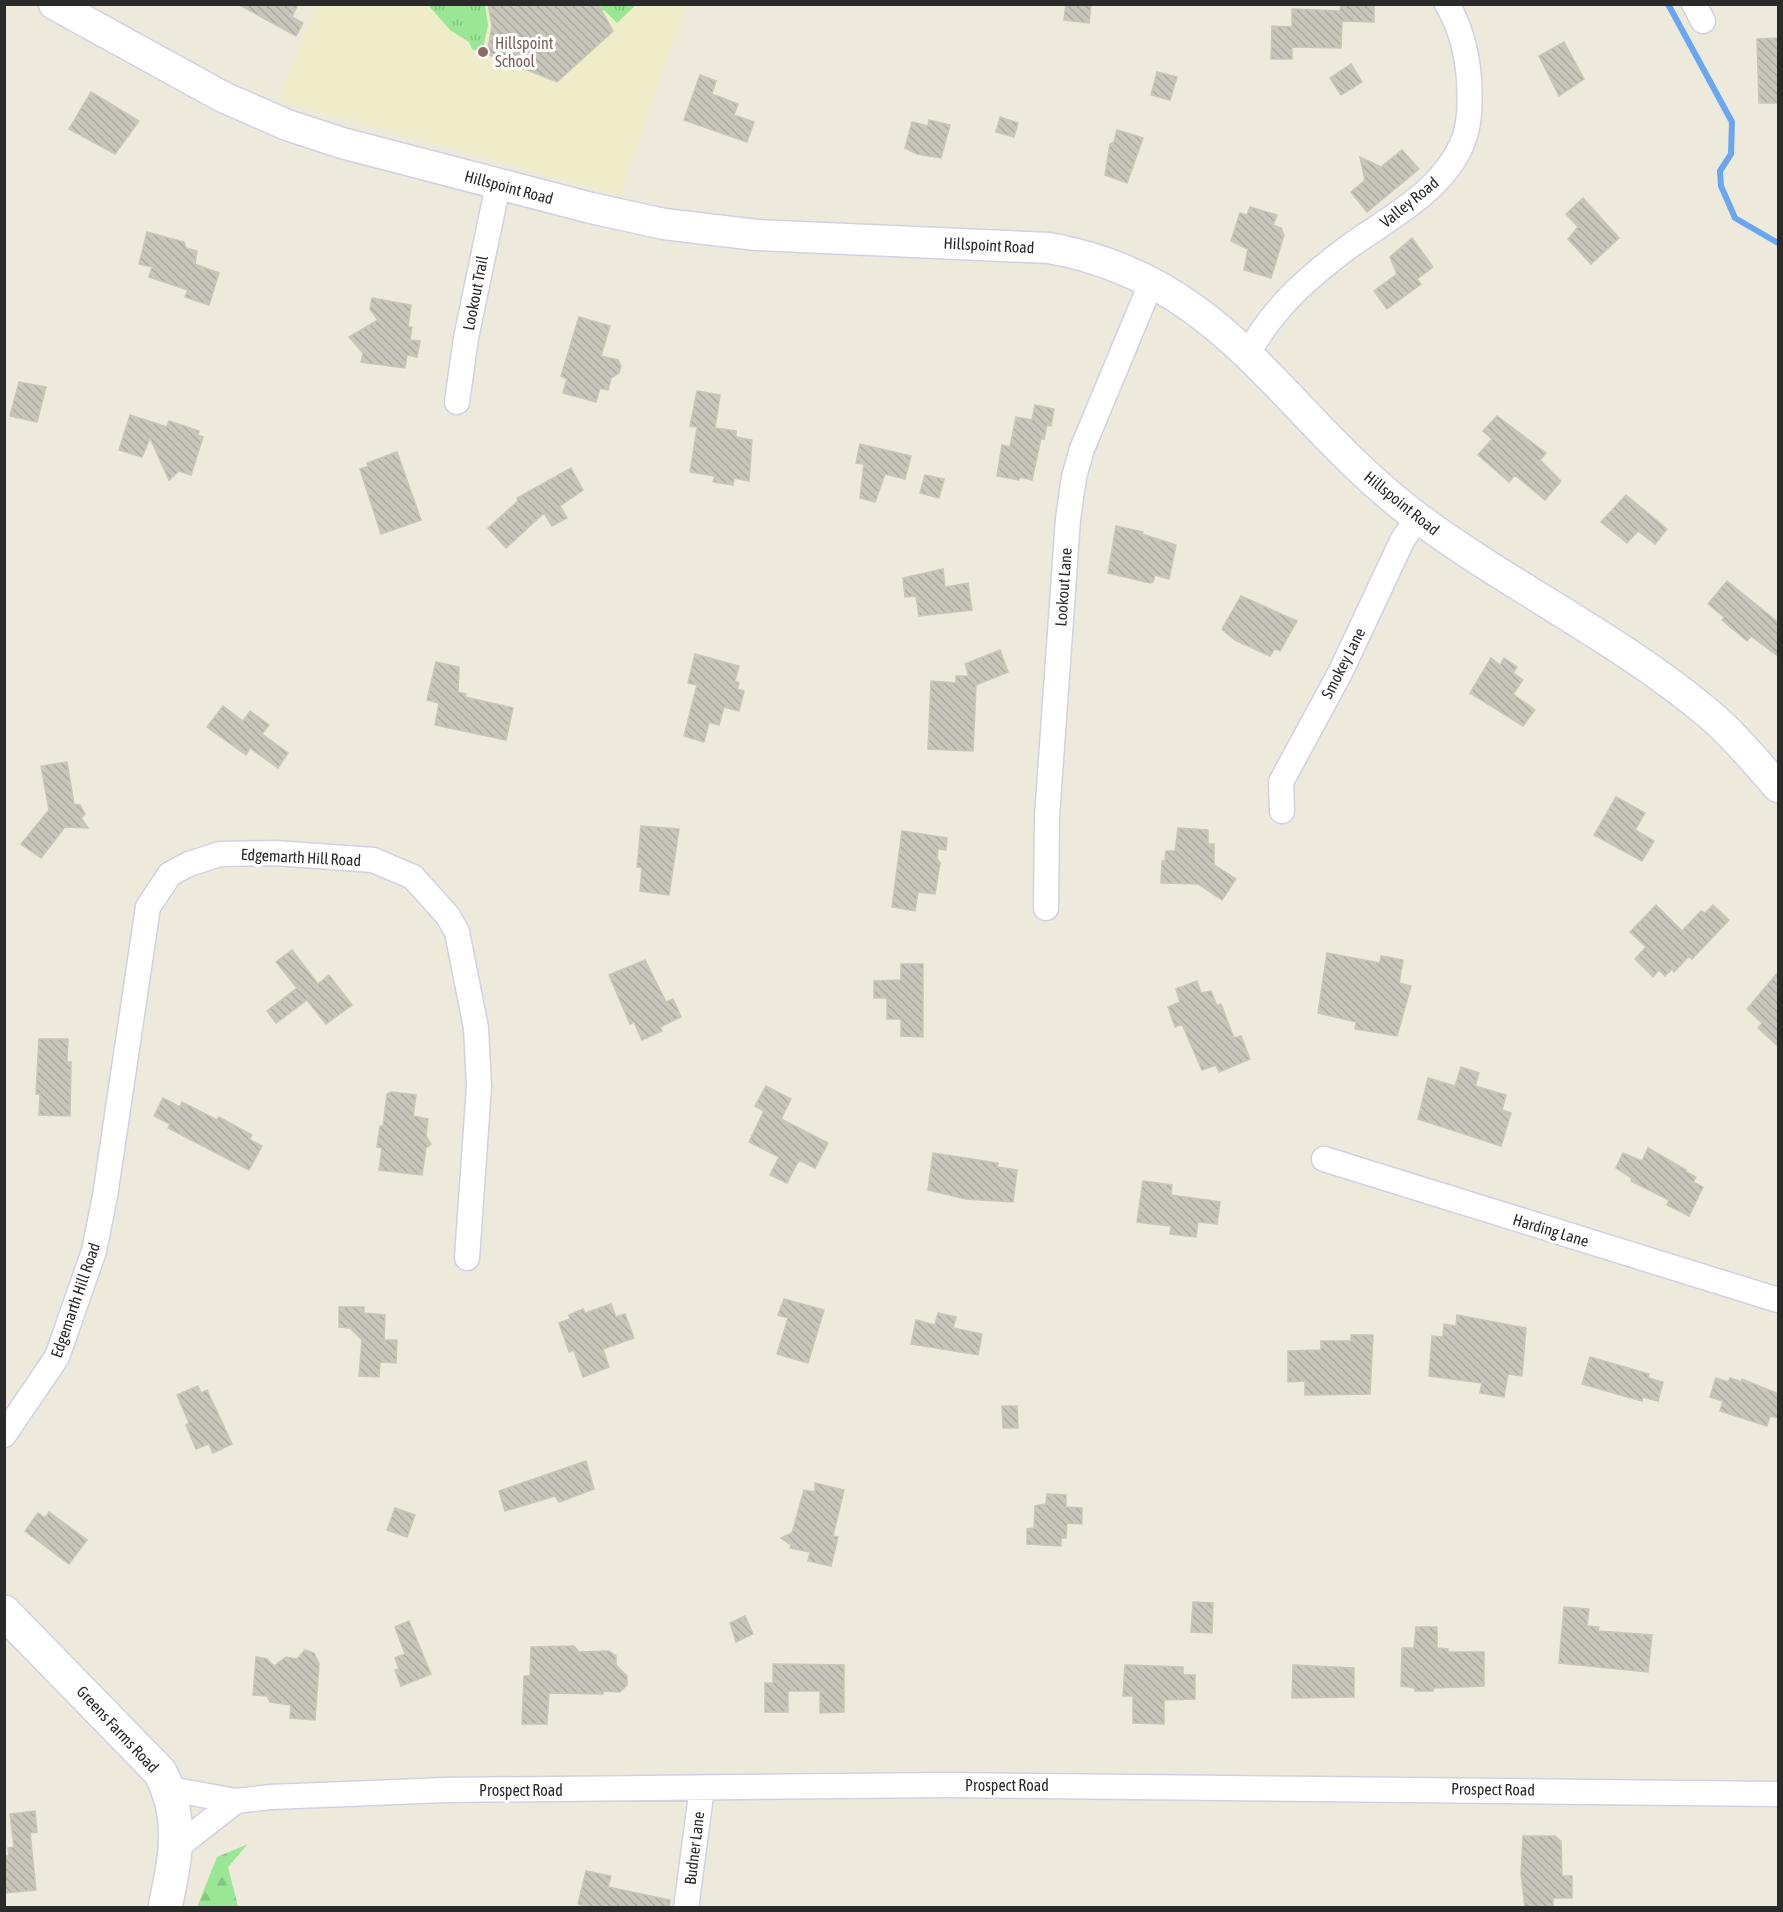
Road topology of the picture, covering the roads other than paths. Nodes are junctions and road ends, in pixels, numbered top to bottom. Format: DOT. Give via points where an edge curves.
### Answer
graph roads {
  1 [pos="54,4"];
  2 [pos="1447,4"];
  3 [pos="498,184"];
  4 [pos="1152,281"];
  5 [pos="1248,354"];
  6 [pos="457,402"];
  7 [pos="1417,518"];
  8 [pos="1779,787"];
  9 [pos="1282,811"];
  10 [pos="1046,909"];
  11 [pos="1324,1159"];
  12 [pos="467,1258"];
  13 [pos="1779,1300"];
  14 [pos="4,1435"];
  15 [pos="4,1612"];
  16 [pos="702,1788"];
  17 [pos="170,1789"];
  18 [pos="1779,1794"];
  19 [pos="236,1801"];
  20 [pos="177,1847"];
  21 [pos="165,1908"];
  22 [pos="686,1908"];
  1 -- 3 [label="street, Hillspoint Road" via="223,97 278,121"];
  2 -- 5 [label="street, Valley Road" via="1459,30 1469,88 1466,133 1455,158 1419,197 1346,249 1291,296 1264,324"];
  3 -- 4 [label="street, Hillspoint Road" via="630,218 708,230 1049,248 1087,255"];
  3 -- 6 [label="street, Lookout Trail"];
  4 -- 5 [label="street, Hillspoint Road" via="1203,314"];
  4 -- 10 [label="street, Lookout Lane" via="1074,477 1047,817"];
  5 -- 7 [label="street, Hillspoint Road" via="1362,470"];
  7 -- 8 [label="street, Hillspoint Road" via="1678,689 1724,727"];
  7 -- 9 [label="street, Smokey Lane" via="1281,782"];
  11 -- 13 [label="street, Harding Lane"];
  12 -- 14 [label="street, Edgemarth Hill Road" via="479,1086 476,1039 457,932 448,916 413,877 373,860 264,853 220,854 189,864 170,874 148,907 105,1196 86,1279 57,1357"];
  15 -- 17 [label="main road, Greens Farms Road" via="148,1758"];
  16 -- 18 [label="street, Prospect Road" via="946,1785"];
  16 -- 19 [label="street, Prospect Road" via="446,1790"];
  16 -- 22 [label="street, Budner Lane"];
  17 -- 19 [label="street, Prospect Road"];
  17 -- 20 [label="main road, Greens Farms Road"];
  19 -- 20 [label="street"];
  20 -- 21 [label="main road, Greens Farms Road"];
}
